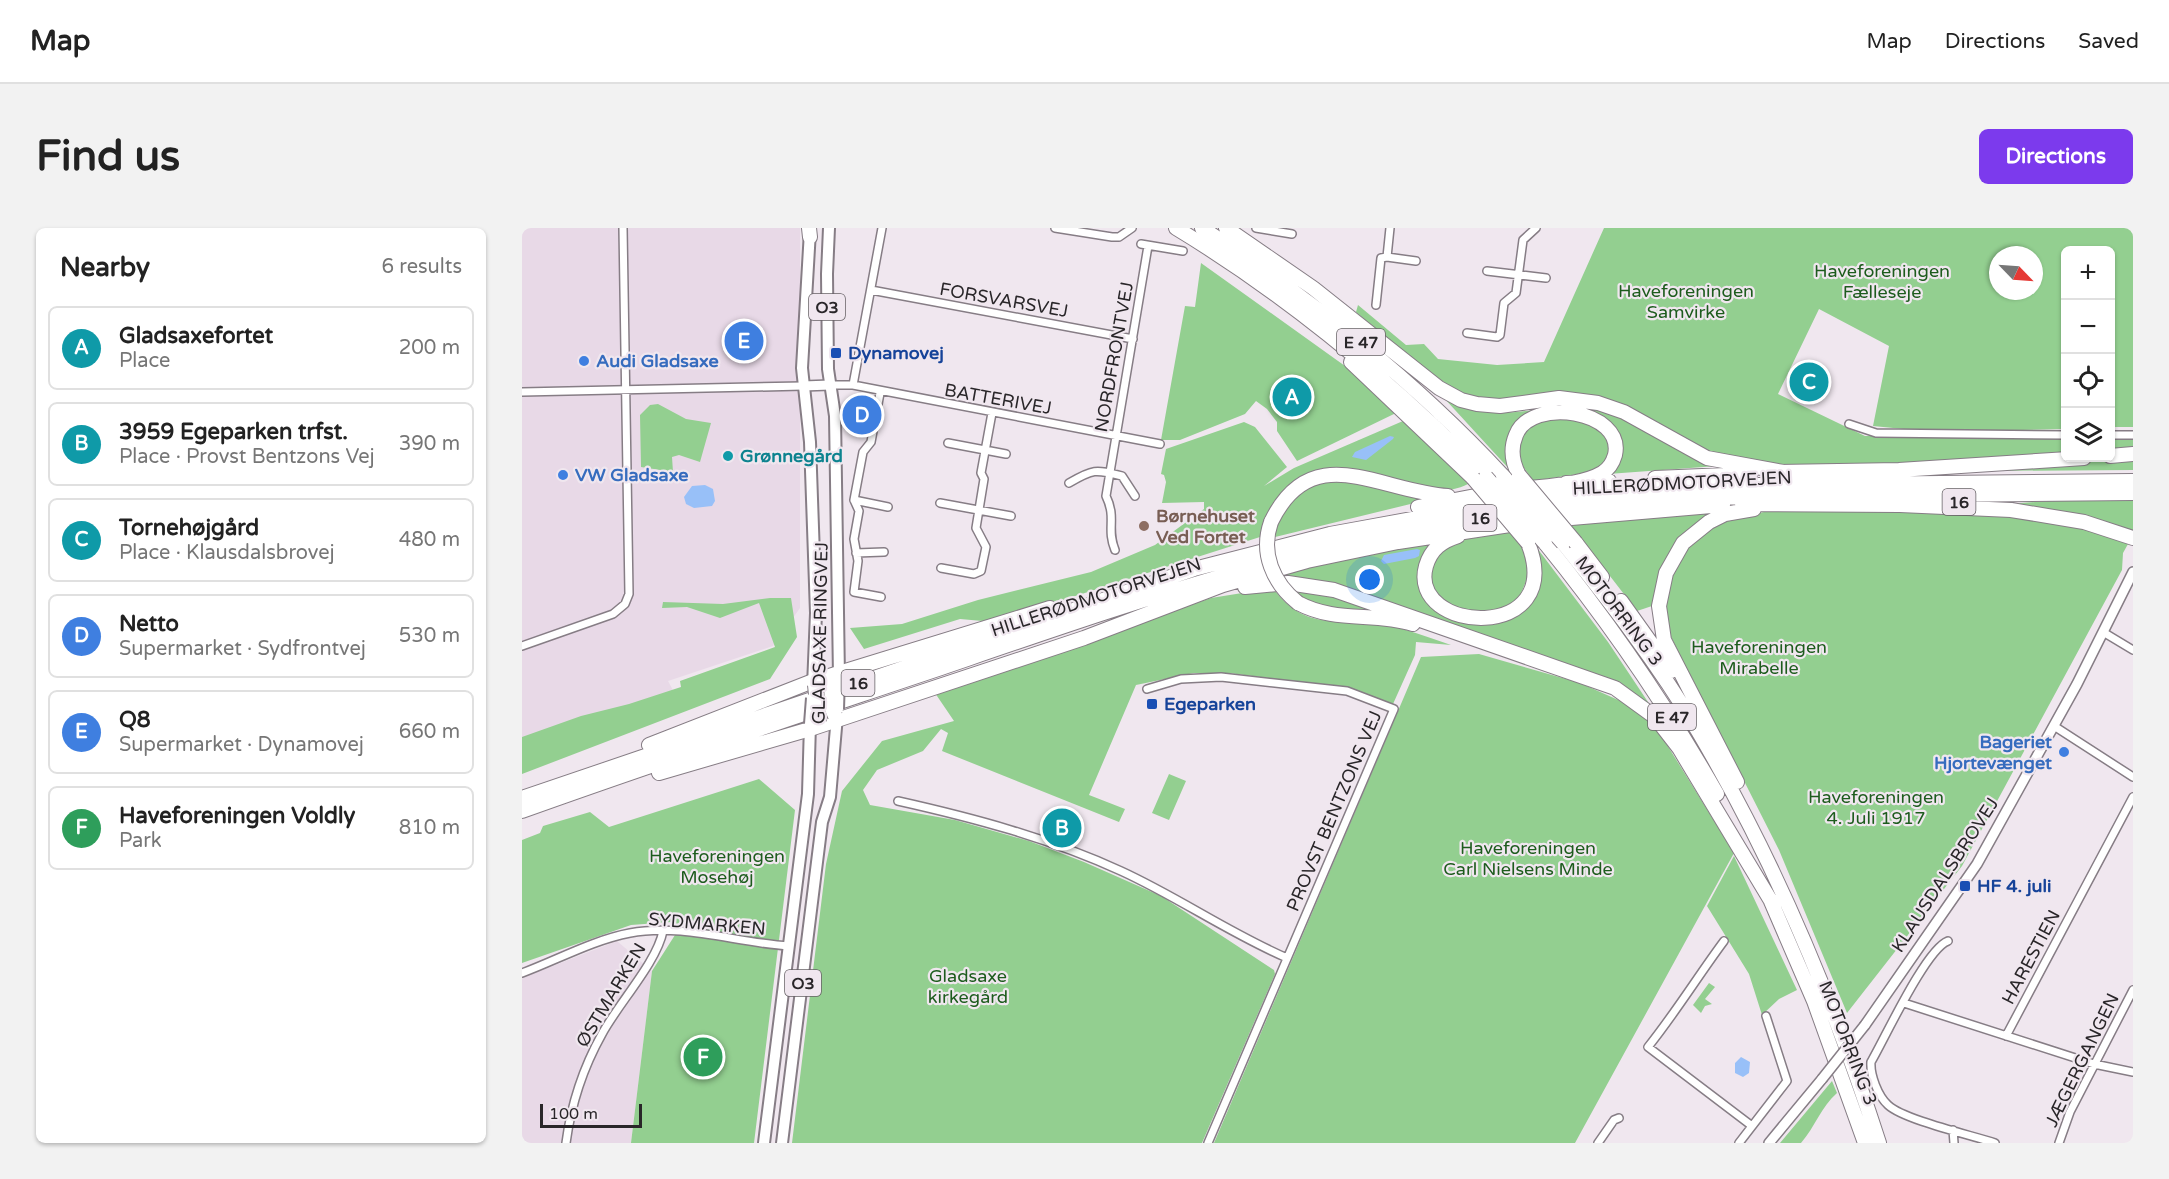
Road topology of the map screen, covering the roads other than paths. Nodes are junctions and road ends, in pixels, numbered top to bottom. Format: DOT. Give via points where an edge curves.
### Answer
graph roads {
  1 [pos="623,228"];
  2 [pos="829,228"];
  3 [pos="882,228"];
  4 [pos="1055,228"];
  5 [pos="1132,228"];
  6 [pos="1176,228"];
  7 [pos="1202,228"];
  8 [pos="1226,228"];
  9 [pos="1256,228"];
  10 [pos="1390,228"];
  11 [pos="1536,228"];
  12 [pos="810,231"];
  13 [pos="1292,234"];
  14 [pos="1183,251"];
  15 [pos="1387,257"];
  16 [pos="1416,261"];
  17 [pos="1487,271"];
  18 [pos="1519,275"];
  19 [pos="1546,278"];
  20 [pos="871,290"];
  21 [pos="1376,305"];
  22 [pos="1467,333"];
  23 [pos="1133,339"];
  24 [pos="1378,340"];
  25 [pos="830,385"];
  26 [pos="803,386"];
  27 [pos="853,386"];
  28 [pos="626,389"];
  29 [pos="522,392"];
  30 [pos="880,393"];
  31 [pos="992,413"];
  32 [pos="1849,424"];
  33 [pos="2061,435"];
  34 [pos="2115,435"];
  35 [pos="2133,435"];
  36 [pos="1116,436"];
  37 [pos="1468,439"];
  38 [pos="948,443"];
  39 [pos="1160,444"];
  40 [pos="985,450"];
  41 [pos="1006,454"];
  42 [pos="2133,454"];
  43 [pos="2115,456"];
  44 [pos="2061,459"];
  45 [pos="1899,470"];
  46 [pos="1783,471"];
  47 [pos="1110,473"];
  48 [pos="1480,477"];
  49 [pos="2133,481"];
  50 [pos="2043,482"];
  51 [pos="1069,483"];
  52 [pos="1566,483"];
  53 [pos="2019,494"];
  54 [pos="2133,494"];
  55 [pos="1135,496"];
  56 [pos="1462,497"];
  57 [pos="854,500"];
  58 [pos="940,503"];
  59 [pos="1770,506"];
  60 [pos="1900,506"];
  61 [pos="888,507"];
  62 [pos="979,510"];
  63 [pos="1011,516"];
  64 [pos="1485,528"];
  65 [pos="1330,534"];
  66 [pos="2133,538"];
  67 [pos="1569,543"];
  68 [pos="1115,550"];
  69 [pos="884,552"];
  70 [pos="856,553"];
  71 [pos="941,568"];
  72 [pos="1194,569"];
  73 [pos="2133,572"];
  74 [pos="1199,596"];
  75 [pos="881,597"];
  76 [pos="1118,624"];
  77 [pos="2103,632"];
  78 [pos="522,646"];
  79 [pos="2133,650"];
  80 [pos="1510,652"];
  81 [pos="960,661"];
  82 [pos="834,676"];
  83 [pos="814,684"];
  84 [pos="1147,689"];
  85 [pos="837,717"];
  86 [pos="1706,722"];
  87 [pos="815,725"];
  88 [pos="2054,726"];
  89 [pos="2133,777"];
  90 [pos="565,783"];
  91 [pos="2133,797"];
  92 [pos="522,798"];
  93 [pos="552,800"];
  94 [pos="898,801"];
  95 [pos="522,811"];
  96 [pos="1761,846"];
  97 [pos="1774,906"];
  98 [pos="663,931"];
  99 [pos="1724,941"];
  100 [pos="1948,941"];
  101 [pos="789,946"];
  102 [pos="1287,958"];
  103 [pos="522,973"];
  104 [pos="2133,990"];
  105 [pos="1904,1003"];
  106 [pos="1766,1016"];
  107 [pos="2006,1036"];
  108 [pos="2094,1064"];
  109 [pos="2133,1072"];
  110 [pos="1619,1118"];
  111 [pos="1752,1126"];
  112 [pos="1953,1130"];
  113 [pos="566,1143"];
  114 [pos="764,1143"];
  115 [pos="782,1143"];
  116 [pos="1208,1143"];
  117 [pos="1598,1143"];
  118 [pos="1739,1143"];
  119 [pos="1769,1143"];
  120 [pos="1865,1143"];
  121 [pos="1879,1143"];
  122 [pos="1954,1143"];
  123 [pos="1995,1143"];
  124 [pos="2059,1143"];
  1 -- 28 [label="street"];
  2 -- 25 [label="main road, GLADSAXE RINGVEJ / O3" via="826,274"];
  3 -- 20 [label="street"];
  4 -- 5 [label="street" via="1112,237"];
  6 -- 48 [label="highway" via="1308,317 1364,375"];
  7 -- 37 [label="highway, MOTORRING 3 / E 47" via="1327,315 1407,381"];
  8 -- 24 [label="highway" via="1313,288"];
  9 -- 13 [label="street"];
  10 -- 15 [label="street"];
  11 -- 18 [label="street" via="1523,240"];
  12 -- 26 [label="main road, GLADSAXE RINGVEJ / O3" via="803,315"];
  14 -- 23 [label="street, NORDFRONTVEJ" via="1145,245"];
  15 -- 16 [label="street"];
  15 -- 21 [label="street" via="1381,258"];
  17 -- 18 [label="street"];
  18 -- 19 [label="street"];
  18 -- 22 [label="street" via="1516,293 1504,303 1500,334 1497,337"];
  20 -- 23 [label="street, FORSVARSVEJ"];
  20 -- 27 [label="street"];
  23 -- 36 [label="street, NORDFRONTVEJ"];
  24 -- 37 [label="highway" via="1440,402"];
  24 -- 46 [label="highway" via="1439,388 1461,400 1500,406 1559,398 1598,403 1624,412 1707,458"];
  25 -- 26 [label="street"];
  25 -- 27 [label="street, BATTERIVEJ"];
  25 -- 82 [label="main road, GLADSAXE RINGVEJ / O3" via="836,438"];
  26 -- 28 [label="street"];
  26 -- 83 [label="main road, GLADSAXE RINGVEJ / O3" via="810,442 816,613"];
  27 -- 30 [label="street, BATTERIVEJ"];
  28 -- 29 [label="street"];
  28 -- 78 [label="street" via="628,598 613,614"];
  30 -- 31 [label="street, BATTERIVEJ"];
  30 -- 57 [label="street" via="871,442 862,452"];
  31 -- 36 [label="street, BATTERIVEJ"];
  31 -- 40 [label="street"];
  32 -- 33 [label="street" via="1876,433"];
  34 -- 35 [label="street"];
  36 -- 39 [label="street, BATTERIVEJ"];
  36 -- 47 [label="street, NORDFRONTVEJ"];
  37 -- 67 [label="highway, MOTORRING 3 / E 47, bridge"];
  38 -- 40 [label="street"];
  40 -- 41 [label="street"];
  40 -- 62 [label="street"];
  42 -- 43 [label="highway"];
  44 -- 45 [label="highway"];
  45 -- 46 [label="highway"];
  45 -- 50 [label="highway" via="2017,475"];
  46 -- 52 [label="highway"];
  47 -- 51 [label="street" via="1091,470"];
  47 -- 55 [label="street" via="1122,476"];
  47 -- 68 [label="street, NORDFRONTVEJ" via="1106,496 1113,514 1110,534"];
  48 -- 64 [label="highway, bridge" via="1528,543 1535,565 1531,587 1521,604 1497,618 1454,613 1439,604 1425,578 1428,561 1438,546"];
  48 -- 97 [label="highway, MOTORRING 3 / E 47, bridge" via="1545,543 1599,609 1651,684 1730,817"];
  49 -- 50 [label="highway, HILLERØDMOTORVEJEN / 16"];
  50 -- 65 [label="highway, HILLERØDMOTORVEJEN / 16" via="1618,489 1486,504"];
  52 -- 56 [label="highway"];
  52 -- 67 [label="highway, bridge" via="1596,476 1611,464 1616,449 1614,439 1600,423 1575,414 1552,413 1528,419 1521,424 1513,443 1513,461"];
  53 -- 54 [label="highway, HILLERØDMOTORVEJEN / 16"];
  53 -- 60 [label="highway, 16" via="1993,501"];
  53 -- 81 [label="highway, HILLERØDMOTORVEJEN / 16" via="1670,498 1569,506 1447,523 1256,564"];
  56 -- 65 [label="highway" via="1395,512"];
  56 -- 80 [label="highway, bridge" via="1419,493 1353,474 1317,476 1297,487 1278,507 1267,539 1269,564 1279,585 1298,603 1317,613 1407,622"];
  57 -- 61 [label="street"];
  57 -- 70 [label="street" via="859,511"];
  58 -- 62 [label="street"];
  59 -- 60 [label="highway"];
  59 -- 64 [label="highway" via="1677,508"];
  59 -- 86 [label="highway" via="1725,514 1709,522 1683,543 1666,573 1659,606 1664,640"];
  60 -- 66 [label="highway" via="2053,515"];
  62 -- 63 [label="street"];
  62 -- 71 [label="street" via="976,528 986,547 981,571 974,574"];
  64 -- 74 [label="highway" via="1307,561 1223,585"];
  65 -- 72 [label="highway, HILLERØDMOTORVEJEN / 16"];
  67 -- 86 [label="highway" via="1648,637"];
  67 -- 96 [label="highway, MOTORRING 3 / E 47" via="1697,730"];
  69 -- 70 [label="street"];
  70 -- 75 [label="street" via="854,591"];
  72 -- 82 [label="highway" via="1159,574"];
  72 -- 90 [label="highway, HILLERØDMOTORVEJEN / 16"];
  73 -- 77 [label="street, KLAUSDALSBROVEJ"];
  74 -- 76 [label="highway"];
  74 -- 80 [label="highway" via="1266,584 1312,586 1361,598"];
  76 -- 81 [label="highway" via="1001,656"];
  76 -- 85 [label="highway"];
  77 -- 79 [label="street"];
  77 -- 88 [label="street, KLAUSDALSBROVEJ"];
  80 -- 97 [label="highway" via="1600,681 1655,717 1679,748"];
  81 -- 93 [label="highway, HILLERØDMOTORVEJEN / 16"];
  82 -- 83 [label="highway"];
  82 -- 85 [label="highway, bridge" via="832,709"];
  83 -- 87 [label="highway, bridge"];
  83 -- 90 [label="highway" via="602,763"];
  84 -- 102 [label="street, PROVST BENTZONS VEJ" via="1181,679 1221,677 1347,691 1394,709"];
  85 -- 87 [label="highway"];
  85 -- 115 [label="main road, GLADSAXE RINGVEJ / O3" via="830,797 822,822"];
  86 -- 96 [label="highway" via="1742,793"];
  87 -- 93 [label="highway" via="583,796"];
  87 -- 101 [label="main road, GLADSAXE RINGVEJ / O3"];
  88 -- 89 [label="street"];
  88 -- 119 [label="street, KLAUSDALSBROVEJ, bridge" via="1977,864 1864,1025"];
  90 -- 92 [label="highway, HILLERØDMOTORVEJEN / 16"];
  91 -- 107 [label="street, HARESTIEN"];
  93 -- 95 [label="highway, HILLERØDMOTORVEJEN / 16"];
  94 -- 102 [label="street" via="1010,828 1104,863"];
  96 -- 121 [label="highway, MOTORRING 3 / E 47" via="1829,1000"];
  97 -- 120 [label="highway, MOTORRING 3 / E 47" via="1818,1012"];
  98 -- 101 [label="street, SYDMARKEN"];
  98 -- 103 [label="street, SYDMARKEN" via="628,933"];
  98 -- 113 [label="street, ØSTMARKEN" via="657,948 602,1033 588,1062 576,1093"];
  99 -- 111 [label="street" via="1648,1047"];
  100 -- 105 [label="street" via="1935,950"];
  101 -- 114 [label="main road, GLADSAXE RINGVEJ / O3"];
  102 -- 116 [label="street, PROVST BENTZONS VEJ"];
  104 -- 108 [label="street, JÆGERGANGEN"];
  105 -- 107 [label="street"];
  105 -- 112 [label="street" via="1871,1062 1881,1097 1897,1112"];
  106 -- 111 [label="street" via="1787,1081"];
  107 -- 108 [label="street"];
  108 -- 109 [label="street"];
  108 -- 124 [label="street, JÆGERGANGEN"];
  110 -- 117 [label="street"];
  111 -- 118 [label="street"];
  112 -- 122 [label="street"];
  112 -- 123 [label="street"];
}
